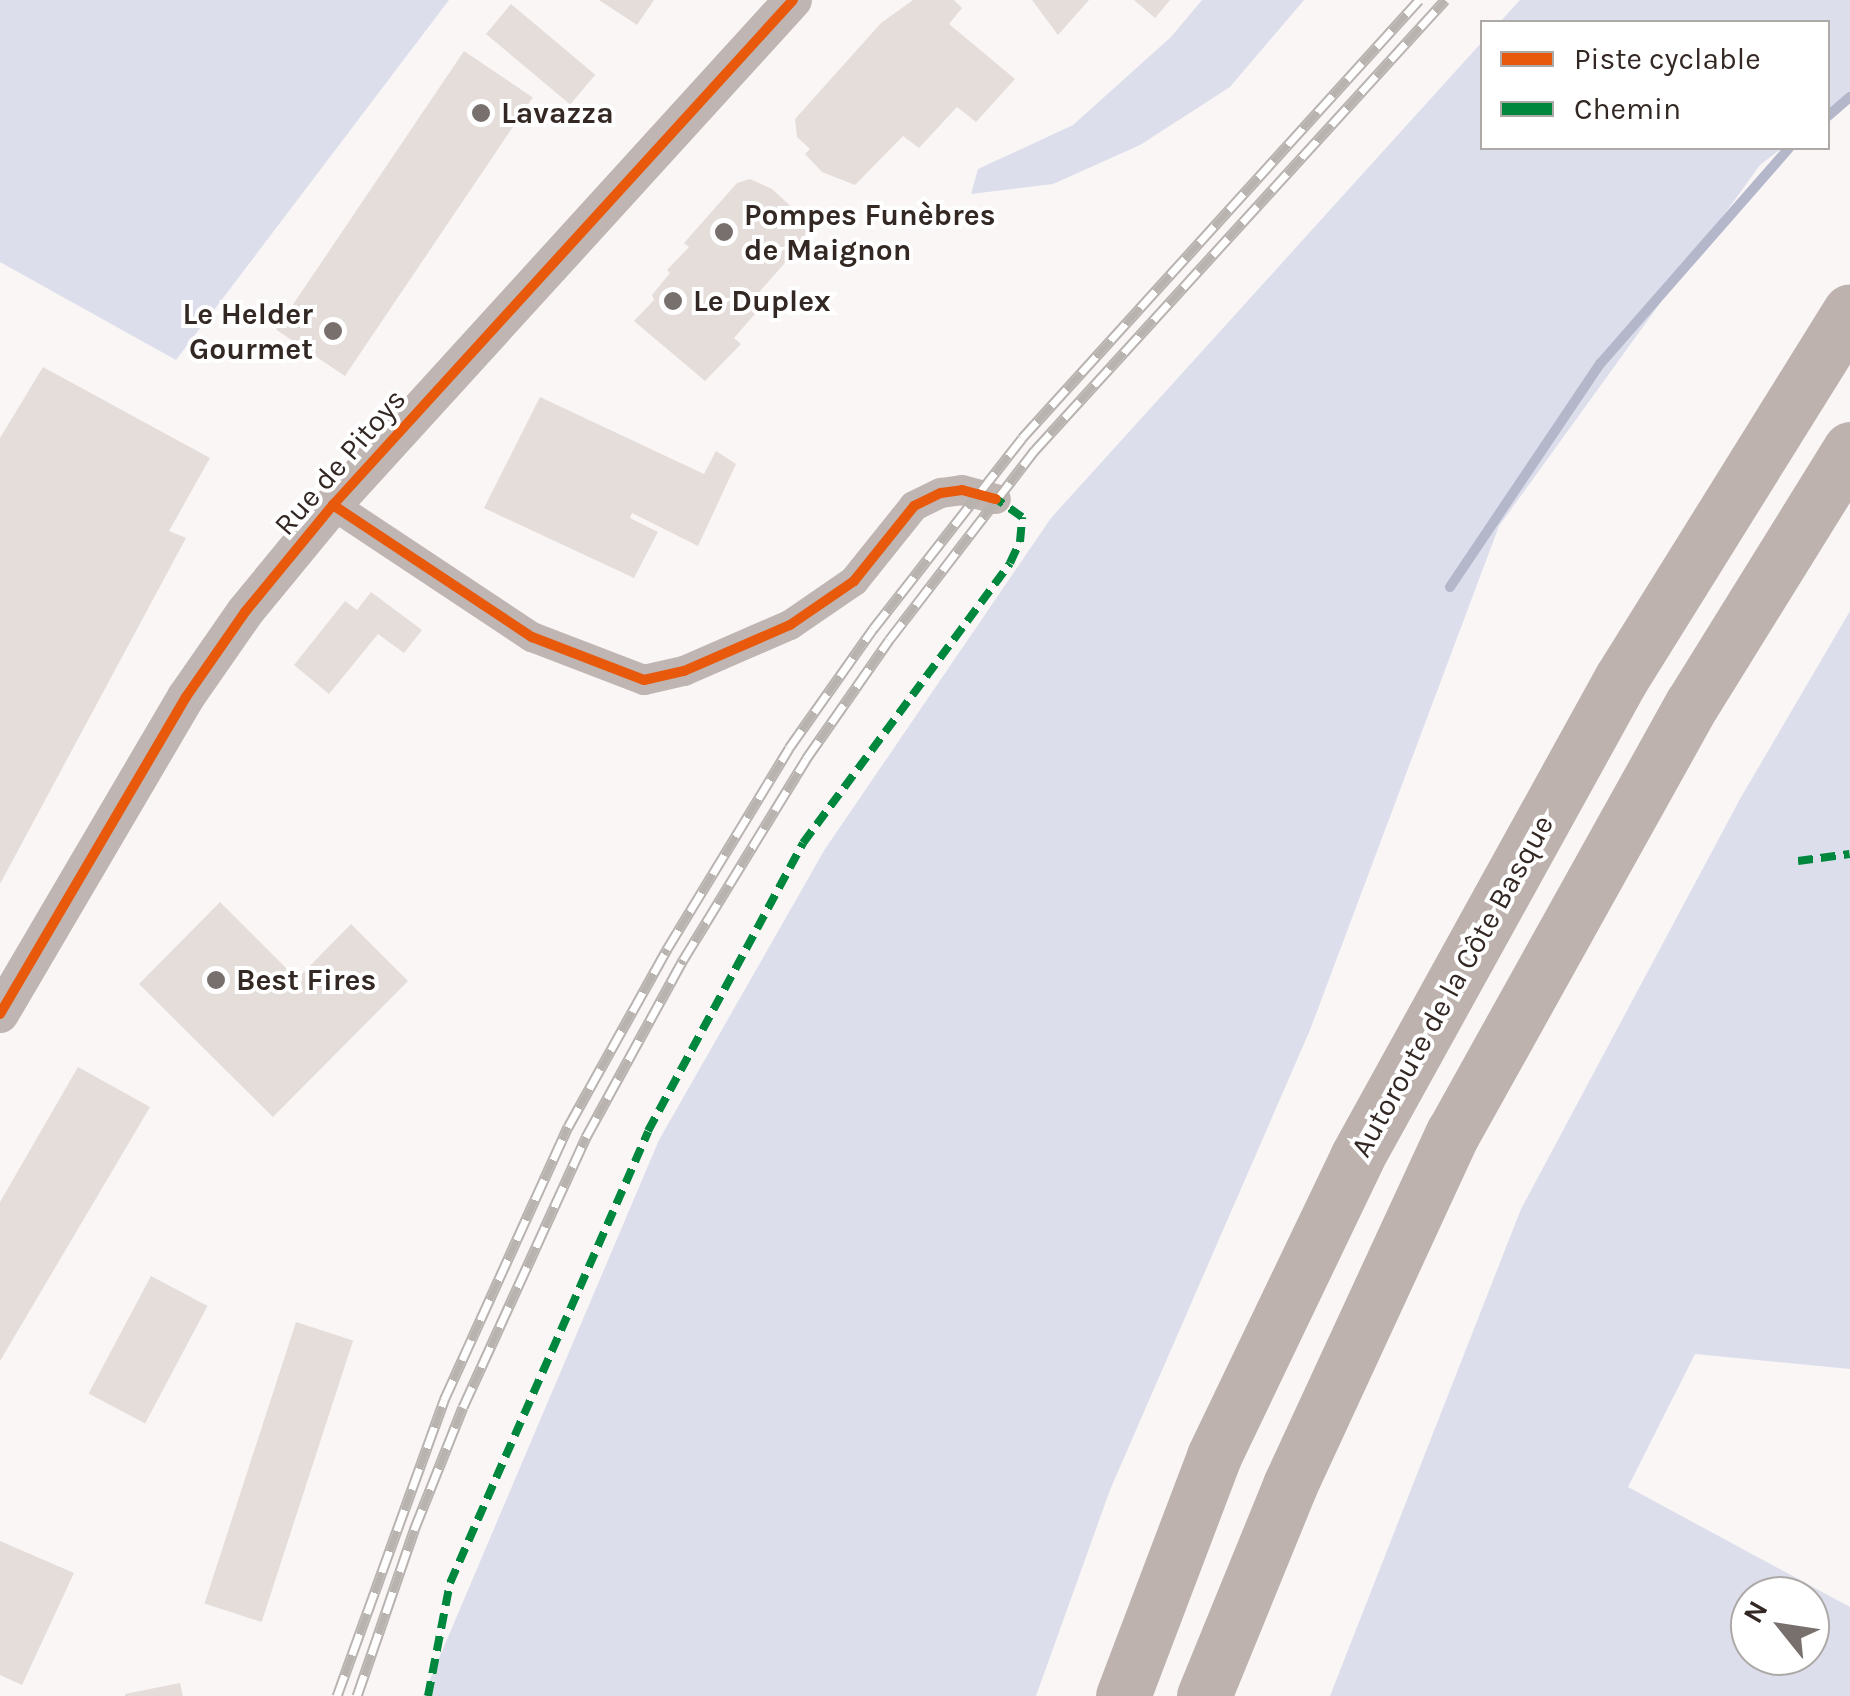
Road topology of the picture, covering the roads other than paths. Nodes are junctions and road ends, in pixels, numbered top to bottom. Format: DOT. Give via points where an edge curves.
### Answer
graph roads {
  1 [pos="793,0"];
  2 [pos="1850,311"];
  3 [pos="1850,450"];
  4 [pos="996,499"];
  5 [pos="333,505"];
  6 [pos="0,1014"];
  7 [pos="1123,1696"];
  8 [pos="1204,1696"];
  1 -- 5 [label="street, Rue de Pitoys"];
  2 -- 7 [label="highway, Autoroute de la Côte Basque" via="1620,679 1357,1157 1214,1456"];
  3 -- 8 [label="highway" via="1692,704 1452,1133 1290,1485"];
  4 -- 5 [label="street" via="962,490 914,506 854,581 790,625 684,671 644,680 532,637"];
  5 -- 6 [label="street, Rue de Pitoys" via="186,697"];
}
